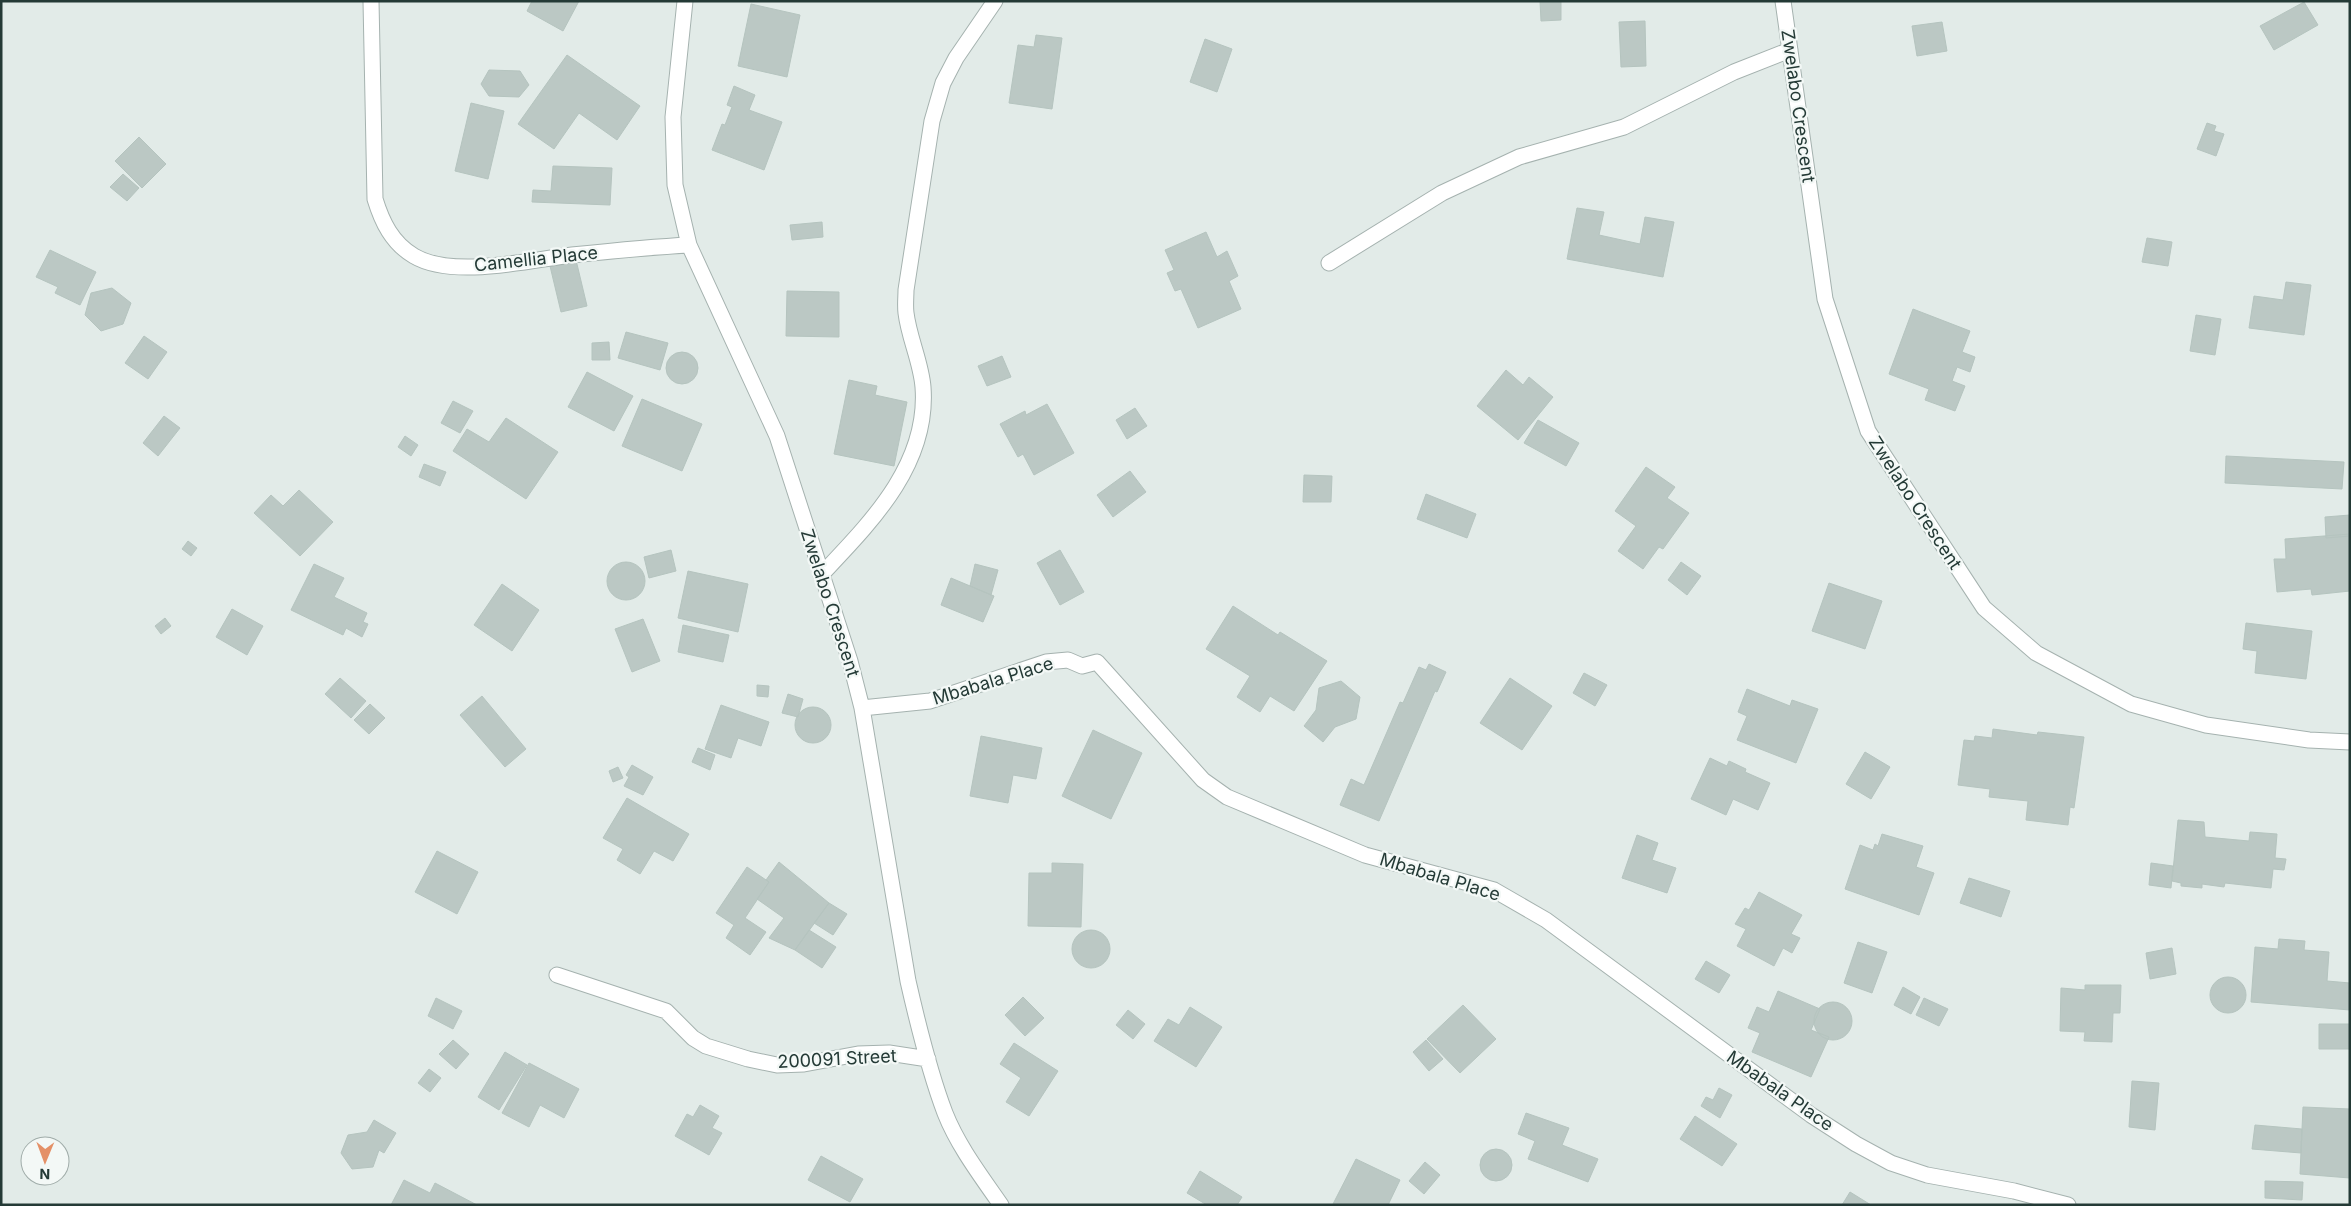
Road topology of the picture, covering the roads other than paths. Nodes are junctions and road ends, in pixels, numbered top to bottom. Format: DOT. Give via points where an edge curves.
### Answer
graph roads {
  1 [pos="371,1"];
  2 [pos="685,1"];
  3 [pos="995,1"];
  4 [pos="1783,1"];
  5 [pos="1790,50"];
  6 [pos="689,245"];
  7 [pos="1330,263"];
  8 [pos="822,575"];
  9 [pos="862,708"];
  10 [pos="2350,742"];
  11 [pos="557,975"];
  12 [pos="928,1059"];
  13 [pos="1001,1205"];
  14 [pos="2068,1205"];
  1 -- 6 [label="street, Camellia Place" via="375,198 382,223 415,257 467,267"];
  2 -- 6 [label="street, Zwelabo Crescent" via="673,117 674,185"];
  3 -- 8 [label="street" via="956,58 943,83 932,121 906,290 906,312 923,386 923,414 908,466 870,522"];
  4 -- 5 [label="street, Zwelabo Crescent"];
  5 -- 7 [label="street" via="1734,72 1624,127 1519,157 1442,193"];
  5 -- 10 [label="street, Zwelabo Crescent" via="1826,299 1868,431 1984,608 2036,653 2131,704 2206,725 2308,740"];
  6 -- 8 [label="street, Zwelabo Crescent" via="777,436"];
  8 -- 9 [label="street, Zwelabo Crescent"];
  9 -- 12 [label="street, Zwelabo Crescent" via="908,981"];
  9 -- 14 [label="street, Mbabala Place" via="930,701 1046,662 1068,660 1082,666 1097,662 1203,780 1227,797 1365,855 1465,881 1494,890 1517,902 1811,1115 1891,1163 1927,1175 2014,1190"];
  11 -- 12 [label="street, 200091 Street" via="653,1005 666,1011 693,1038 706,1046 748,1059 777,1065 804,1064 858,1054 889,1053"];
  12 -- 13 [label="street, Zwelabo Crescent" via="946,1114 977,1171"];
}
